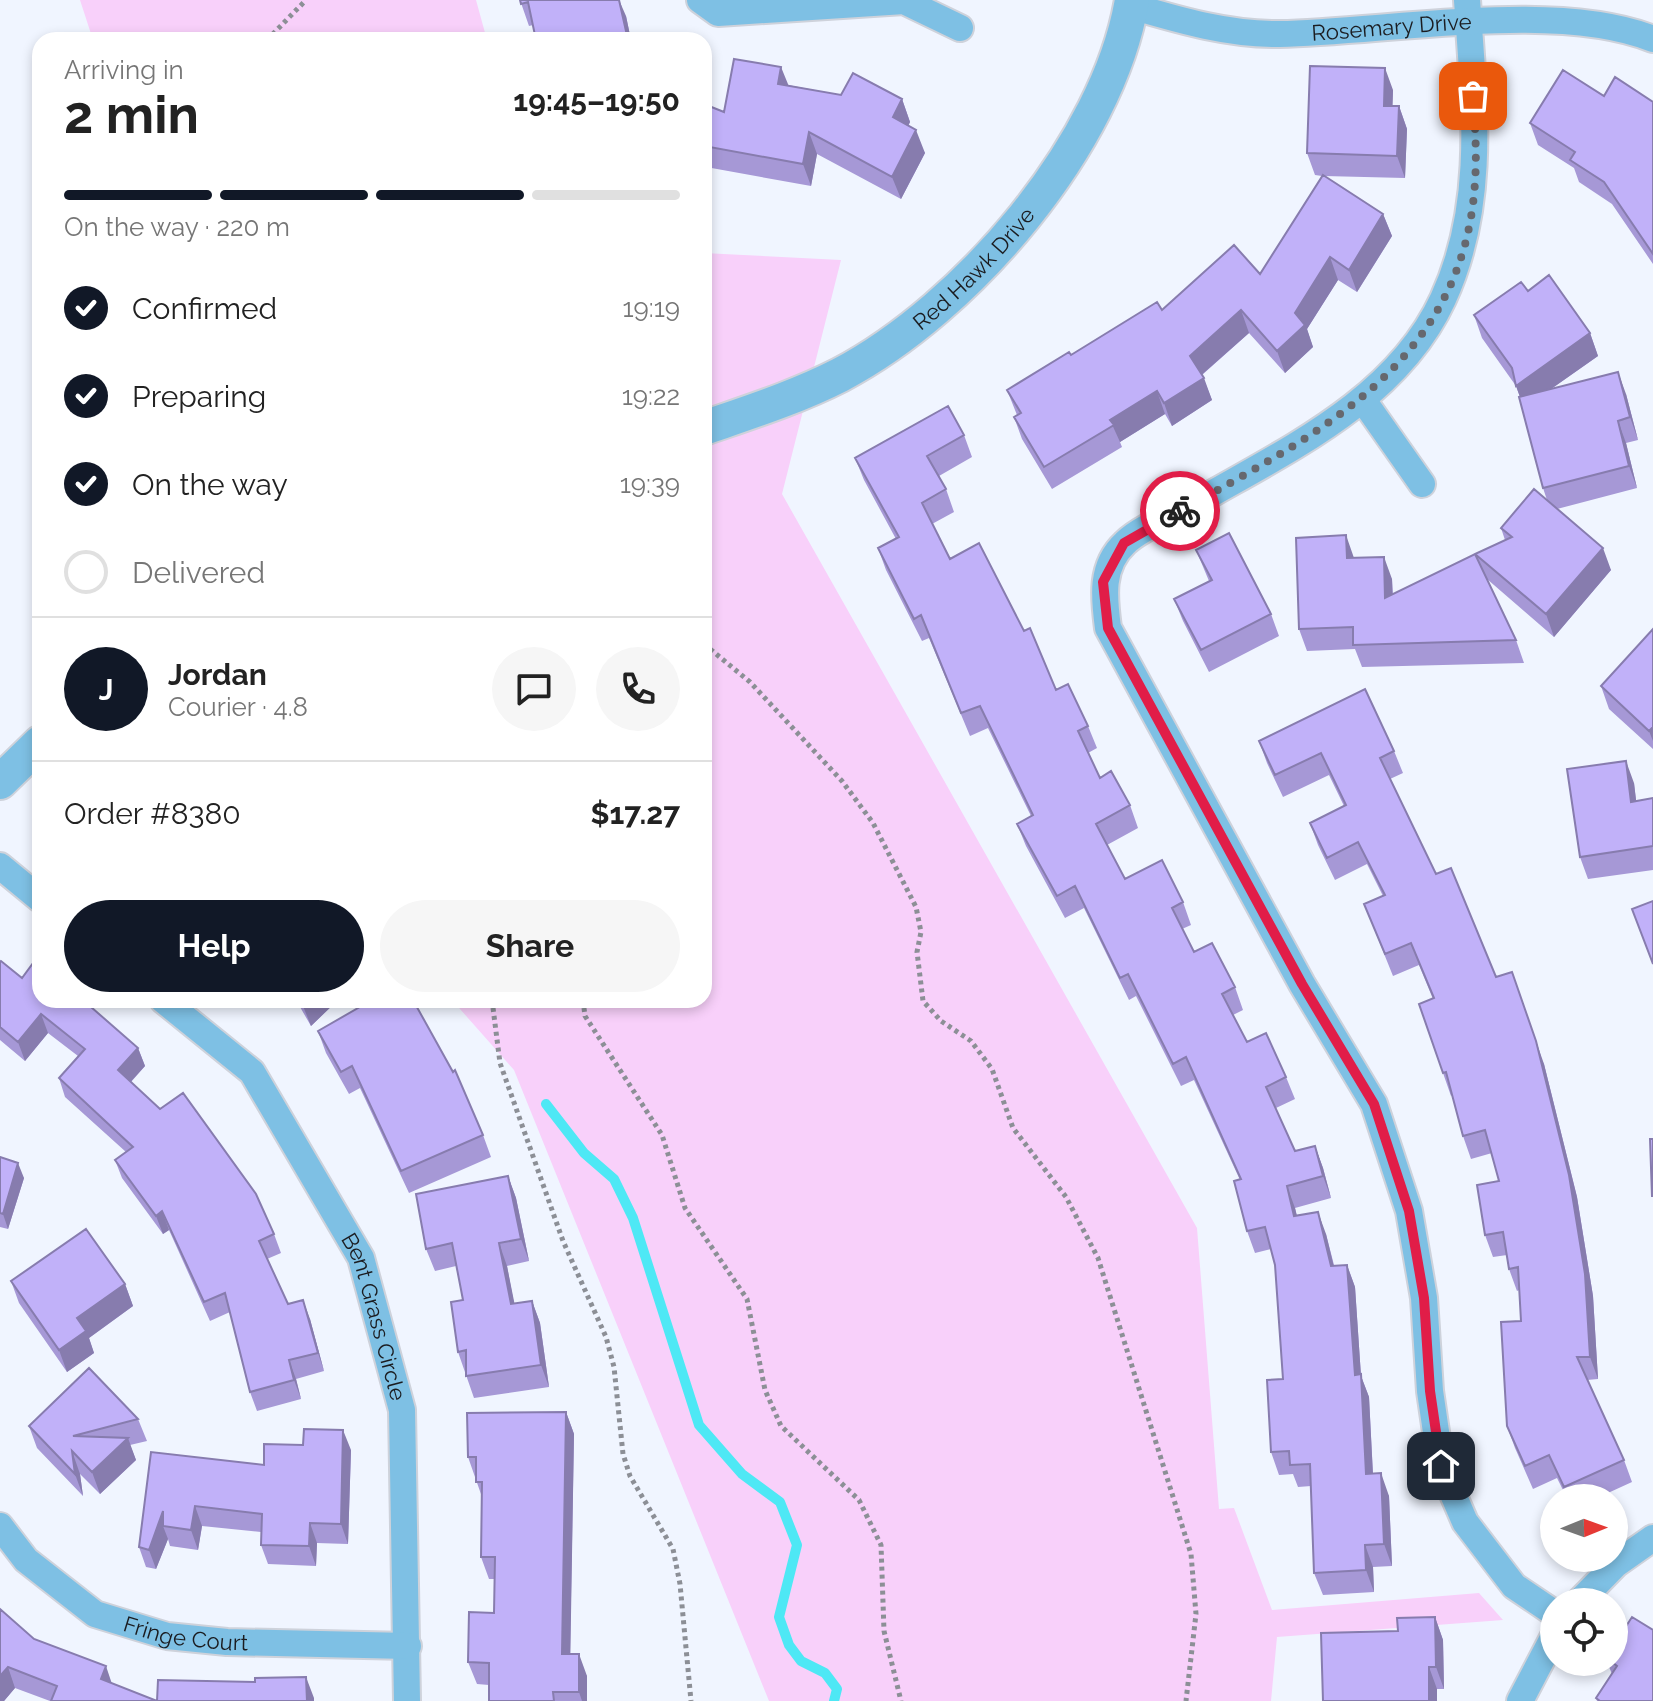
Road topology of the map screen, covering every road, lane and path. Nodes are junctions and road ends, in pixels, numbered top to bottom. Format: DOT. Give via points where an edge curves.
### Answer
graph roads {
  1 [pos="306,0"];
  2 [pos="700,0"];
  3 [pos="1131,3"];
  4 [pos="1468,11"];
  5 [pos="960,28"];
  6 [pos="275,32"];
  7 [pos="1653,39"];
  8 [pos="1363,400"];
  9 [pos="712,425"];
  10 [pos="1422,484"];
  11 [pos="712,651"];
  12 [pos="32,751"];
  13 [pos="0,782"];
  14 [pos="0,866"];
  15 [pos="32,892"];
  16 [pos="173,1008"];
  17 [pos="493,1008"];
  18 [pos="584,1008"];
  19 [pos="0,1526"];
  20 [pos="1653,1538"];
  21 [pos="1593,1588"];
  22 [pos="1540,1604"];
  23 [pos="408,1646"];
  24 [pos="1540,1663"];
  25 [pos="407,1701"];
  26 [pos="691,1701"];
  27 [pos="901,1701"];
  28 [pos="1186,1701"];
  29 [pos="1520,1701"];
  1 -- 6 [label="path"];
  2 -- 5 [label="street" via="718,13 904,1"];
  3 -- 4 [label="street, Rosemary Drive" via="1224,30 1277,34"];
  3 -- 9 [label="street, Red Hawk Drive" via="1107,78 1077,140 1027,214 962,286 841,374"];
  4 -- 7 [label="street, Rosemary Drive" via="1595,21"];
  4 -- 8 [label="street" via="1475,184 1463,247 1443,300 1422,335"];
  8 -- 10 [label="street"];
  8 -- 22 [label="street" via="1286,451 1124,543 1103,582 1108,628 1302,984 1374,1104 1409,1211 1424,1298 1441,1466 1465,1522 1514,1586"];
  11 -- 28 [label="path" via="750,682 842,781 873,823 916,907 923,1001 971,1041 992,1069 1013,1128 1066,1197 1098,1258 1191,1554 1196,1614"];
  12 -- 13 [label="street"];
  14 -- 15 [label="street"];
  16 -- 23 [label="street, Bent Grass Circle" via="252,1072 361,1258 402,1410"];
  17 -- 26 [label="path" via="500,1063 563,1241 606,1337 630,1476 673,1549"];
  18 -- 27 [label="path" via="662,1135 685,1208 747,1299 765,1390 781,1426 859,1500 881,1545 884,1631"];
  19 -- 23 [label="street, Fringe Court" via="26,1560 95,1614 167,1636"];
  20 -- 21 [label="street"];
  23 -- 25 [label="street, Bent Grass Circle"];
  24 -- 29 [label="street"];
}
